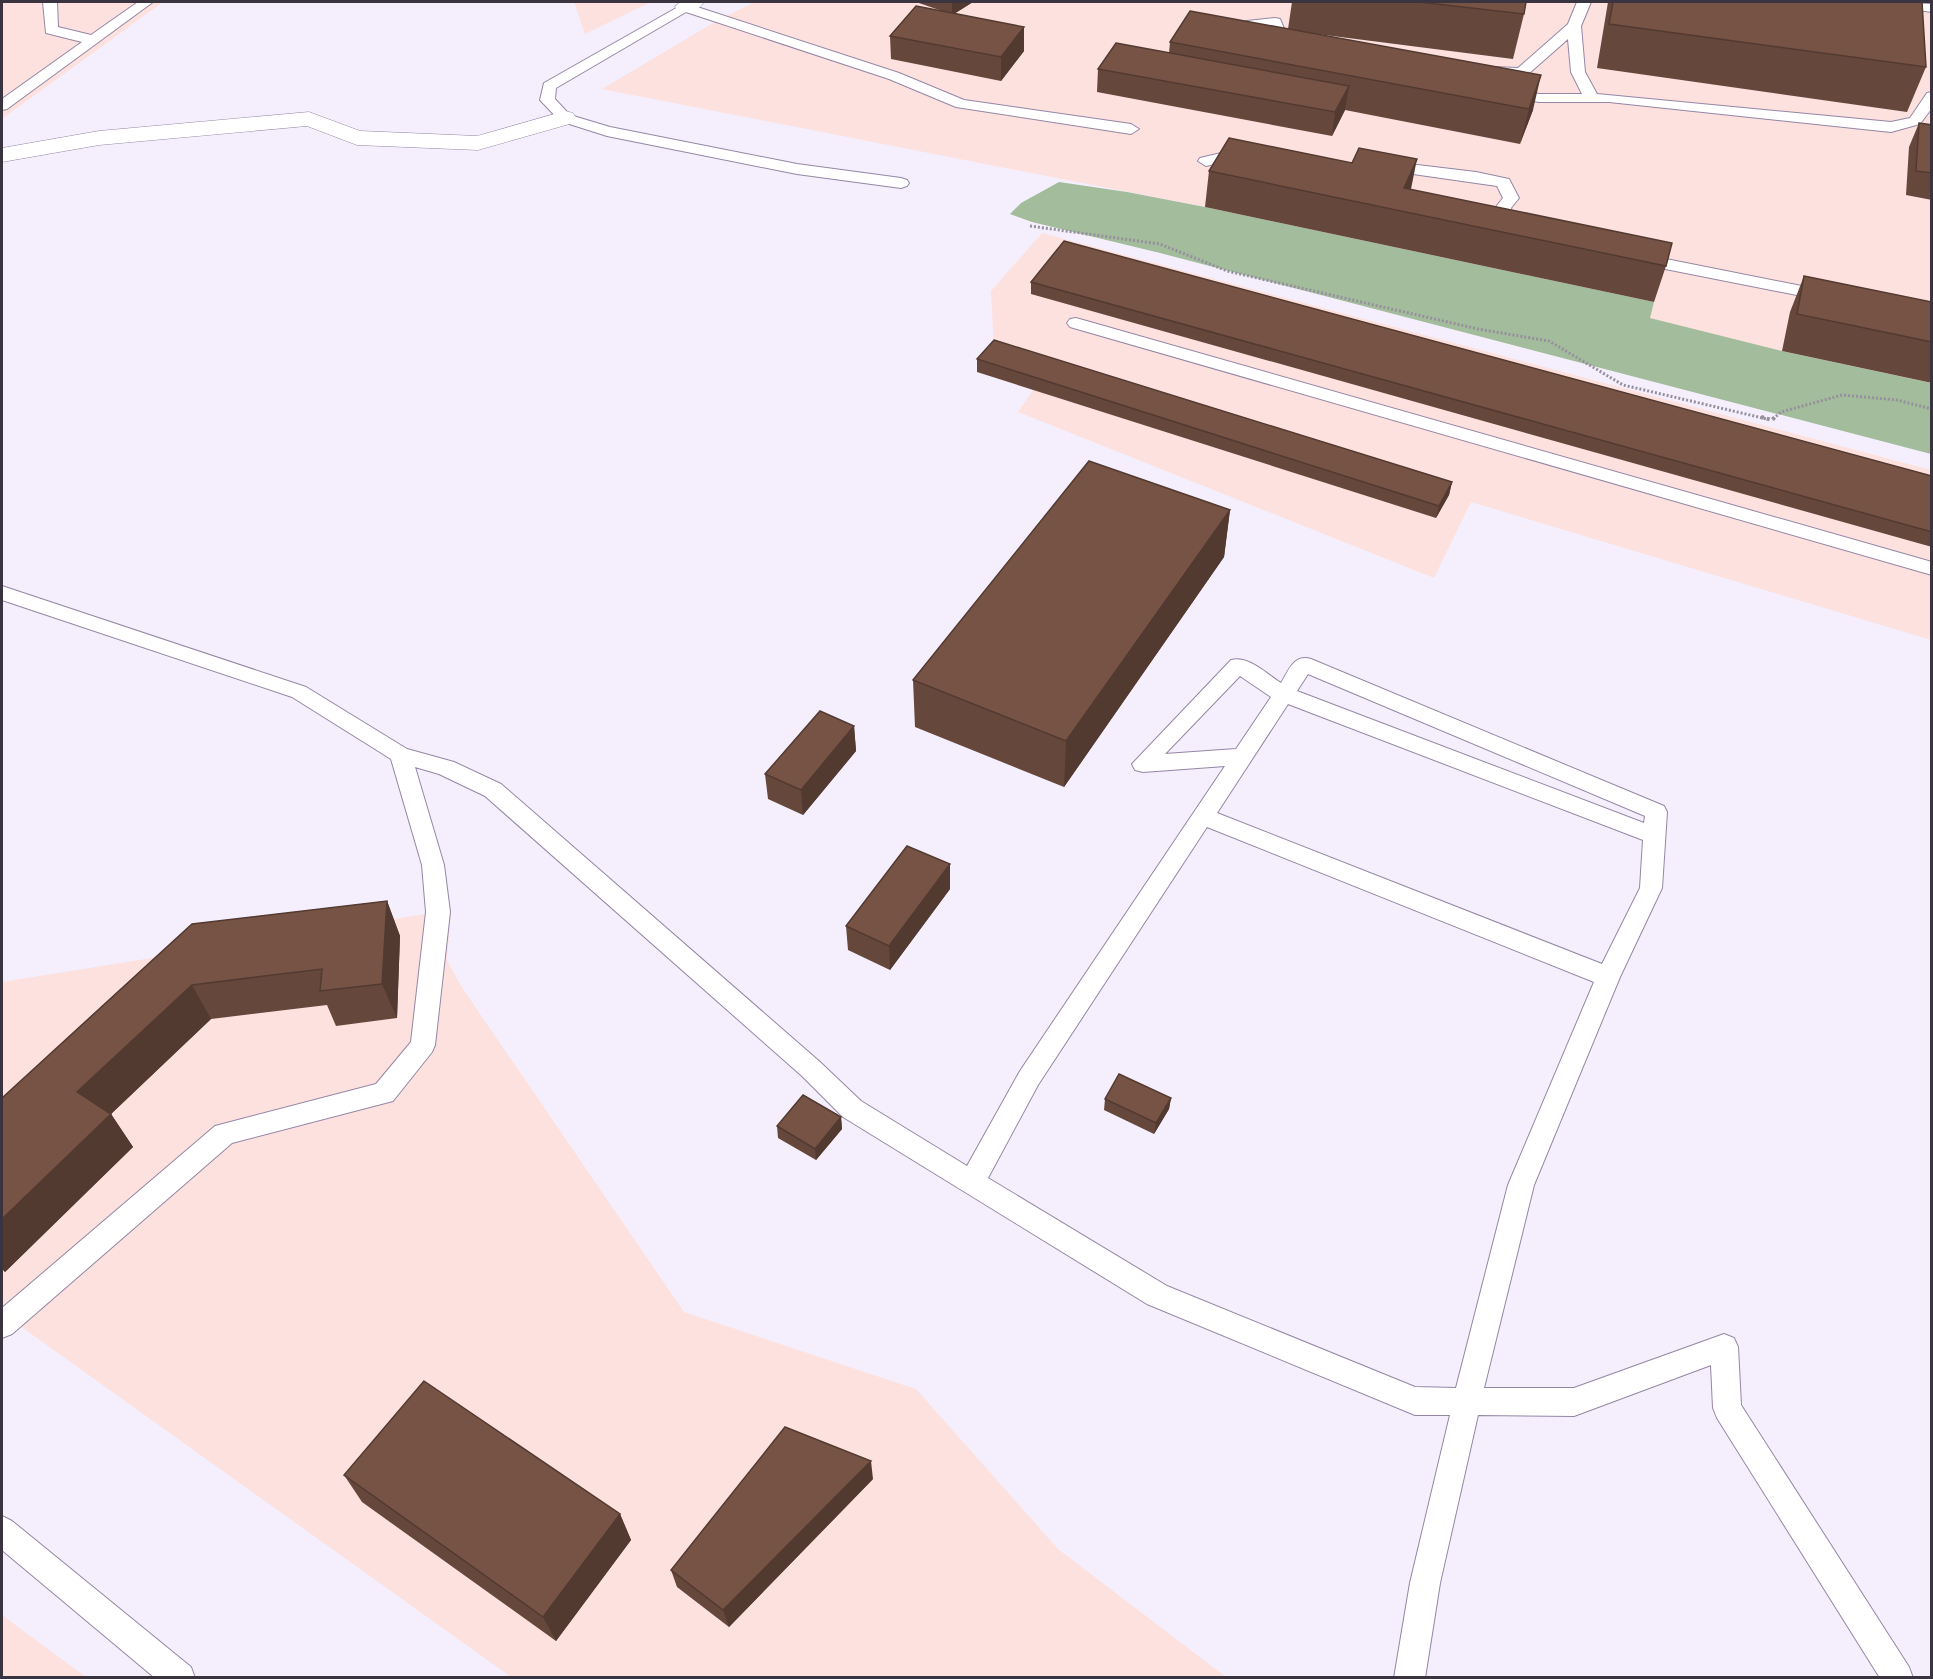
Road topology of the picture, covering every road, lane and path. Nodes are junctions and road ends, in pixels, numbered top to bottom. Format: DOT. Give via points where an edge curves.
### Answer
graph roads {
  1 [pos="50,2"];
  2 [pos="146,2"];
  3 [pos="1584,2"];
  4 [pos="1889,2"];
  5 [pos="689,4"];
  6 [pos="1932,8"];
  7 [pos="1574,26"];
  8 [pos="93,40"];
  9 [pos="1245,40"];
  10 [pos="1313,42"];
  11 [pos="1476,70"];
  12 [pos="1493,90"];
  13 [pos="1932,96"];
  14 [pos="1592,98"];
  15 [pos="2,106"];
  16 [pos="565,118"];
  17 [pos="1131,129"];
  18 [pos="1267,154"];
  19 [pos="2,155"];
  20 [pos="1206,161"];
  21 [pos="1368,165"];
  22 [pos="901,183"];
  23 [pos="1030,226"];
  24 [pos="1532,237"];
  25 [pos="1622,255"];
  26 [pos="1847,300"];
  27 [pos="1076,323"];
  28 [pos="1932,409"];
  29 [pos="1932,569"];
  30 [pos="2,594"];
  31 [pos="1283,694"];
  32 [pos="400,755"];
  33 [pos="1242,757"];
  34 [pos="1204,817"];
  35 [pos="1653,835"];
  36 [pos="1608,977"];
  37 [pos="972,1182"];
  38 [pos="2,1325"];
  39 [pos="1467,1401"];
  40 [pos="2,1531"];
  41 [pos="180,1677"];
  42 [pos="1409,1677"];
  43 [pos="1898,1677"];
  1 -- 8 [label="lane" via="51,30"];
  2 -- 8 [label="lane"];
  3 -- 7 [label="lane"];
  4 -- 6 [label="lane"];
  5 -- 16 [label="lane" via="549,86 547,100"];
  5 -- 17 [label="lane" via="718,20 894,76 961,104"];
  7 -- 11 [label="lane" via="1521,73"];
  7 -- 14 [label="lane" via="1578,72"];
  8 -- 15 [label="lane"];
  9 -- 10 [label="lane" via="1212,29 1275,21 1279,34"];
  12 -- 14 [label="lane" via="1539,98"];
  13 -- 14 [label="lane" via="1915,122 1891,128"];
  16 -- 19 [label="street" via="478,143 357,138 309,118 99,138"];
  16 -- 22 [label="lane" via="607,131 796,168"];
  18 -- 20 [label="lane" via="1245,152"];
  21 -- 24 [label="lane" via="1503,182 1511,198 1503,208 1507,227"];
  23 -- 28 [label="path" via="1160,244 1227,271 1478,329 1550,341 1623,385 1772,420 1781,412 1842,395 1897,400"];
  25 -- 26 [label="lane"];
  27 -- 29 [label="lane"];
  30 -- 32 [label="lane" via="299,692"];
  31 -- 33 [label="lane"];
  31 -- 33 [label="lane" via="1238,665 1143,764"];
  31 -- 35 [label="lane"];
  31 -- 35 [label="lane" via="1304,664 1656,812"];
  32 -- 37 [label="lane" via="446,768 493,790 852,1108"];
  32 -- 38 [label="lane" via="433,865 438,912 423,1045 384,1093 224,1134"];
  33 -- 34 [label="lane"];
  34 -- 36 [label="lane"];
  34 -- 37 [label="lane" via="1029,1077"];
  35 -- 36 [label="lane" via="1652,888"];
  36 -- 39 [label="lane" via="1521,1185"];
  37 -- 39 [label="lane" via="1157,1295 1415,1401"];
  39 -- 42 [label="lane" via="1425,1583"];
  39 -- 43 [label="lane" via="1574,1402 1724,1347 1727,1408"];
  40 -- 41 [label="lane"];
}
